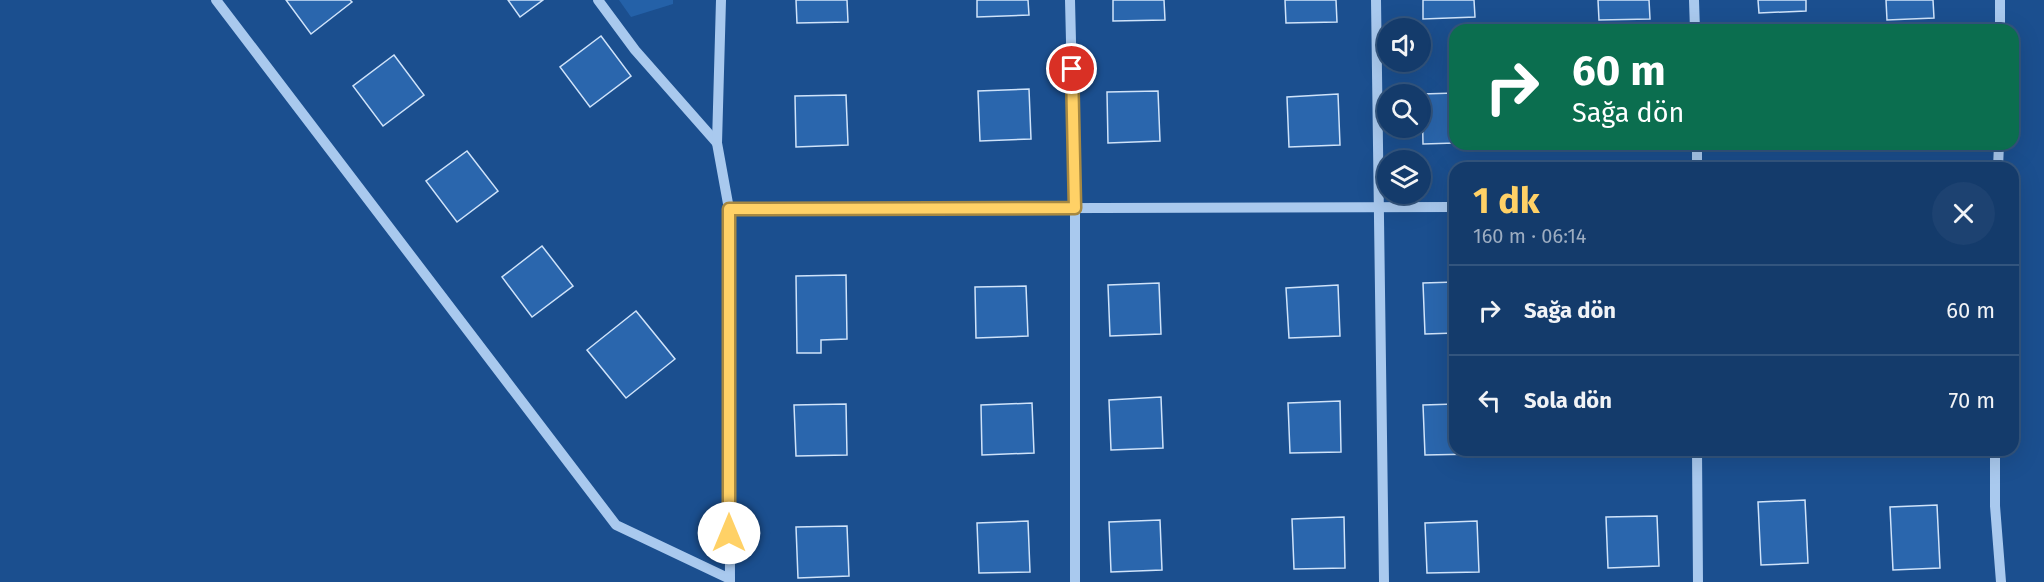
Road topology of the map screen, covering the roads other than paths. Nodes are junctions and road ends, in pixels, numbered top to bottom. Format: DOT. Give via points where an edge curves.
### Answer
graph roads {
  1 [pos="216,0"];
  2 [pos="598,0"];
  3 [pos="721,0"];
  4 [pos="1070,0"];
  5 [pos="1376,0"];
  6 [pos="1694,0"];
  7 [pos="2000,0"];
  8 [pos="1695,24"];
  9 [pos="2000,24"];
  10 [pos="717,143"];
  11 [pos="1380,207"];
  12 [pos="1449,207"];
  13 [pos="1075,208"];
  14 [pos="729,209"];
  15 [pos="1697,456"];
  16 [pos="1995,456"];
  17 [pos="730,581"];
  18 [pos="1075,582"];
  19 [pos="1384,582"];
  20 [pos="1698,582"];
  21 [pos="2001,582"];
  1 -- 17 [label="street" via="616,525"];
  2 -- 10 [label="street" via="635,50"];
  3 -- 10 [label="street"];
  4 -- 13 [label="street"];
  5 -- 11 [label="street"];
  6 -- 8 [label="street"];
  7 -- 9 [label="street"];
  10 -- 14 [label="street"];
  11 -- 12 [label="street"];
  11 -- 13 [label="street"];
  11 -- 19 [label="street"];
  13 -- 14 [label="street"];
  13 -- 18 [label="street"];
  14 -- 17 [label="street"];
  15 -- 20 [label="street"];
  16 -- 21 [label="street"];
}
